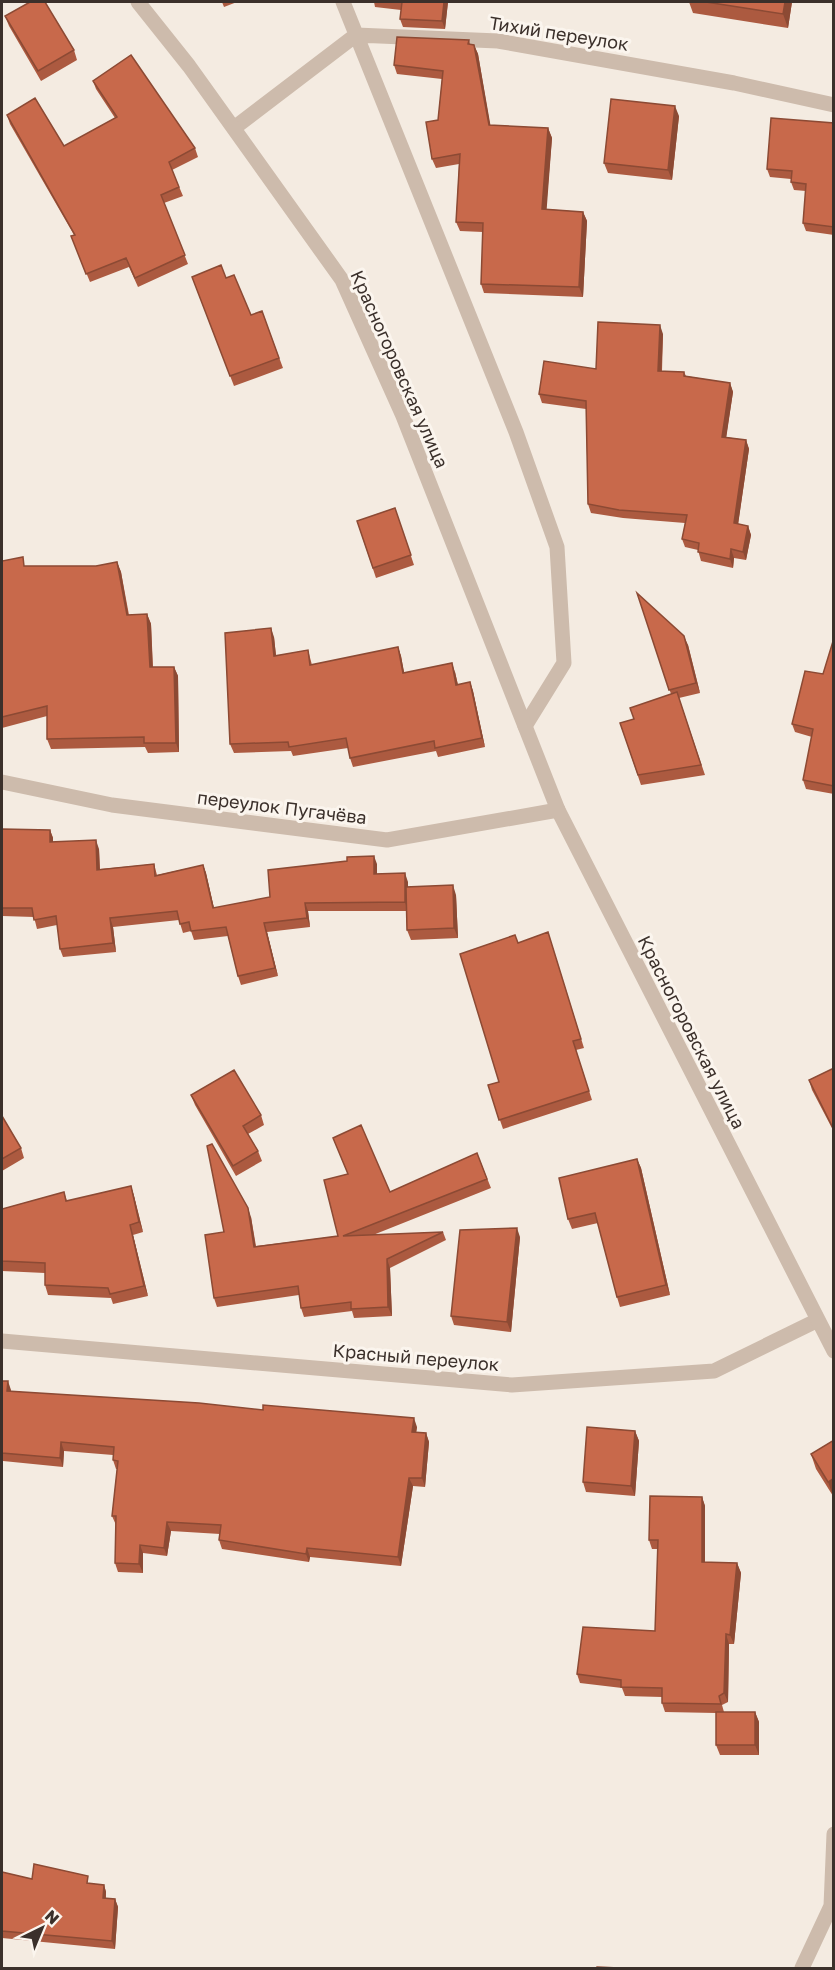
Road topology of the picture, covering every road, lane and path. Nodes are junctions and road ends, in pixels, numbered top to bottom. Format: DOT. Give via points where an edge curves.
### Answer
graph roads {
  1 [pos="138,2"];
  2 [pos="343,2"];
  3 [pos="356,36"];
  4 [pos="834,105"];
  5 [pos="234,128"];
  6 [pos="525,726"];
  7 [pos="2,782"];
  8 [pos="558,810"];
  9 [pos="816,1321"];
  10 [pos="2,1341"];
  11 [pos="834,1351"];
  12 [pos="834,1834"];
  13 [pos="802,1968"];
  1 -- 5 [label="street, Красногоровская улица"];
  2 -- 3 [label="street"];
  3 -- 4 [label="street, Тихий переулок" via="498,41"];
  3 -- 5 [label="street"];
  3 -- 6 [label="street" via="516,432 557,547 564,663"];
  5 -- 6 [label="street, Красногоровская улица" via="342,280 403,416"];
  6 -- 8 [label="street, Красногоровская улица"];
  7 -- 8 [label="street, переулок Пугачёва" via="112,805 387,840"];
  8 -- 9 [label="street, Красногоровская улица"];
  9 -- 10 [label="street, Красный переулок" via="714,1371 512,1385"];
  9 -- 11 [label="street, Красногоровская улица"];
  12 -- 13 [label="street" via="831,1906"];
}
